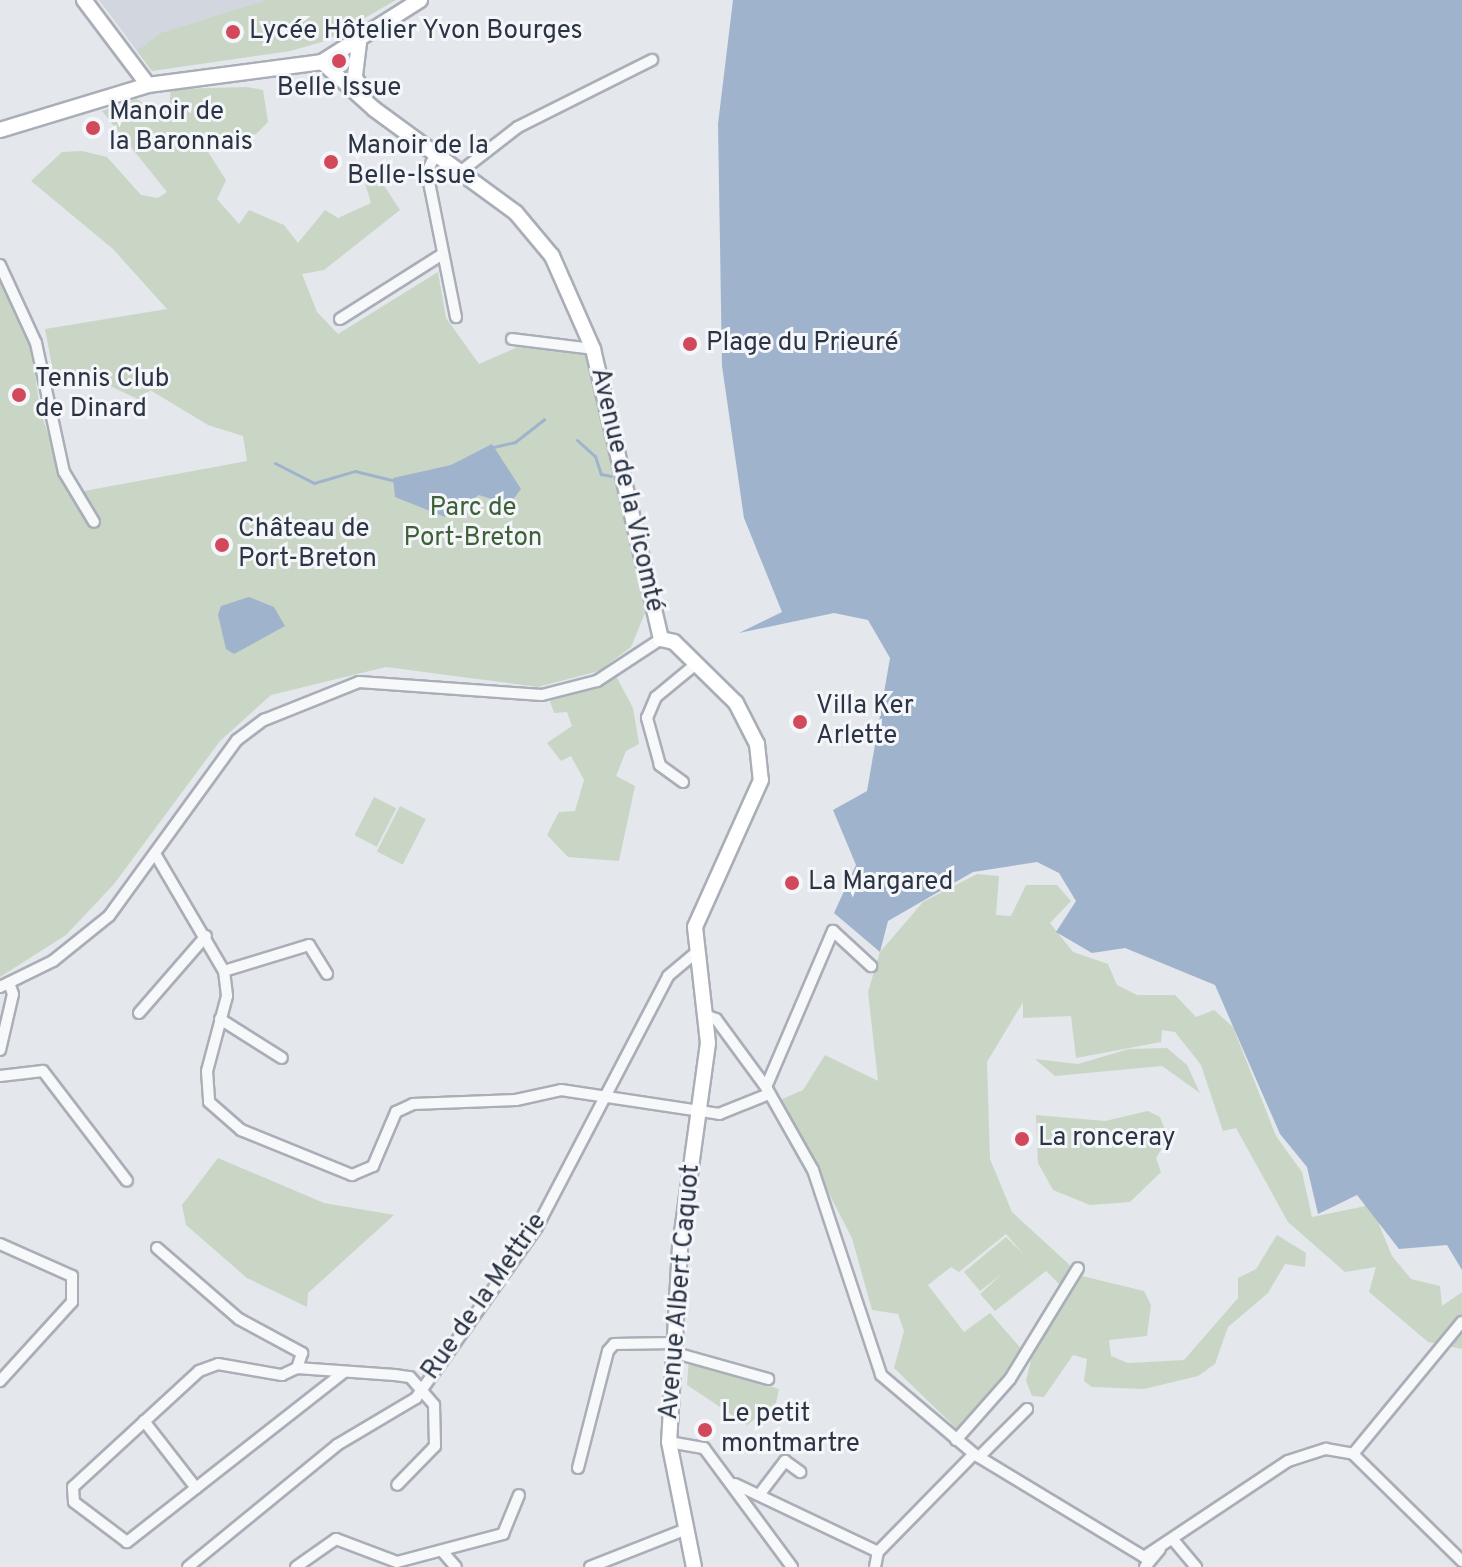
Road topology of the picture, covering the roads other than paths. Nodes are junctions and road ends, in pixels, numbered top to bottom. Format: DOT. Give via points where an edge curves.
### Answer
graph roads {
  1 [pos="84,0"];
  2 [pos="420,0"];
  3 [pos="359,43"];
  4 [pos="652,60"];
  5 [pos="322,62"];
  6 [pos="148,85"];
  7 [pos="0,130"];
  8 [pos="406,134"];
  9 [pos="435,155"];
  10 [pos="460,172"];
  11 [pos="443,254"];
  12 [pos="0,265"];
  13 [pos="456,317"];
  14 [pos="340,319"];
  15 [pos="512,339"];
  16 [pos="593,349"];
  17 [pos="94,522"];
  18 [pos="661,639"];
  19 [pos="696,664"];
  20 [pos="683,782"];
  21 [pos="157,857"];
  22 [pos="206,936"];
  23 [pos="695,953"];
  24 [pos="871,966"];
  25 [pos="224,971"];
  26 [pos="327,974"];
  27 [pos="4,985"];
  28 [pos="139,1013"];
  29 [pos="705,1015"];
  30 [pos="220,1019"];
  31 [pos="0,1050"];
  32 [pos="282,1058"];
  33 [pos="0,1076"];
  34 [pos="768,1091"];
  35 [pos="606,1101"];
  36 [pos="698,1113"];
  37 [pos="127,1181"];
  38 [pos="0,1244"];
  39 [pos="157,1248"];
  40 [pos="1078,1268"];
  41 [pos="1462,1322"];
  42 [pos="672,1348"];
  43 [pos="297,1368"];
  44 [pos="344,1372"];
  45 [pos="768,1379"];
  46 [pos="0,1381"];
  47 [pos="423,1386"];
  48 [pos="1027,1409"];
  49 [pos="144,1421"];
  50 [pos="956,1440"];
  51 [pos="669,1442"];
  52 [pos="1353,1454"];
  53 [pos="976,1455"];
  54 [pos="578,1468"];
  55 [pos="800,1472"];
  56 [pos="731,1482"];
  57 [pos="397,1485"];
  58 [pos="196,1488"];
  59 [pos="519,1495"];
  60 [pos="759,1495"];
  61 [pos="684,1530"];
  62 [pos="1175,1542"];
  63 [pos="1160,1549"];
  64 [pos="442,1551"];
  65 [pos="878,1552"];
  66 [pos="1462,1561"];
  67 [pos="454,1565"];
  68 [pos="188,1567"];
  69 [pos="296,1567"];
  70 [pos="590,1567"];
  71 [pos="694,1567"];
  72 [pos="792,1567"];
  73 [pos="875,1567"];
  74 [pos="1145,1567"];
  75 [pos="1196,1567"];
  1 -- 6 [label="main road"];
  2 -- 3 [label="main road"];
  3 -- 5 [label="main road"];
  3 -- 8 [label="main road, Avenue de la Vicomté" via="357,84"];
  4 -- 10 [label="street" via="500,138"];
  5 -- 6 [label="main road"];
  5 -- 8 [label="main road, Avenue de la Vicomté"];
  6 -- 7 [label="main road"];
  8 -- 9 [label="main road, Avenue de la Vicomté"];
  9 -- 10 [label="main road, Avenue de la Vicomté"];
  9 -- 11 [label="street" via="427,172"];
  10 -- 16 [label="main road, Avenue de la Vicomté" via="541,240"];
  11 -- 13 [label="street"];
  11 -- 14 [label="street"];
  12 -- 17 [label="street" via="36,343 64,472"];
  15 -- 16 [label="street"];
  16 -- 18 [label="main road, Avenue de la Vicomté"];
  18 -- 19 [label="main road, Avenue de la Vicomté"];
  18 -- 21 [label="street" via="597,681 542,695 393,680 325,691 237,740"];
  19 -- 20 [label="street" via="656,697 647,718 660,765"];
  19 -- 23 [label="main road, Avenue de la Vicomté" via="748,722 761,780 701,907"];
  21 -- 22 [label="street"];
  21 -- 27 [label="street" via="89,935"];
  22 -- 25 [label="street"];
  22 -- 28 [label="street"];
  23 -- 29 [label="main road, Avenue de la Vicomté"];
  23 -- 35 [label="street, Rue de la Mettrie" via="668,976"];
  24 -- 34 [label="street" via="833,931"];
  25 -- 26 [label="street" via="309,945"];
  25 -- 30 [label="street"];
  27 -- 31 [label="street" via="13,994"];
  29 -- 34 [label="street" via="716,1019"];
  29 -- 36 [label="main road, Avenue Albert Caquot"];
  30 -- 32 [label="street"];
  30 -- 35 [label="street" via="207,1071 209,1102 241,1130 352,1175 373,1166 396,1112 413,1104 561,1090"];
  33 -- 37 [label="street" via="43,1071"];
  34 -- 36 [label="street" via="744,1108"];
  34 -- 50 [label="street" via="838,1229 881,1375"];
  35 -- 36 [label="street"];
  35 -- 47 [label="street, Rue de la Mettrie" via="537,1227"];
  36 -- 42 [label="main road, Avenue Albert Caquot"];
  38 -- 46 [label="street" via="72,1276 72,1302"];
  39 -- 43 [label="street" via="239,1319 302,1353"];
  40 -- 50 [label="street" via="1010,1379"];
  41 -- 52 [label="street"];
  42 -- 45 [label="street"];
  42 -- 51 [label="main road, Avenue Albert Caquot"];
  42 -- 54 [label="street" via="614,1344 608,1351"];
  43 -- 44 [label="street"];
  43 -- 49 [label="street" via="282,1375 218,1364 199,1371"];
  44 -- 47 [label="street" via="410,1377"];
  44 -- 58 [label="street"];
  47 -- 57 [label="street" via="434,1405 435,1446"];
  47 -- 68 [label="street, Rue de la Mettrie"];
  48 -- 53 [label="street"];
  49 -- 58 [label="street"];
  49 -- 58 [label="street" via="73,1487 74,1502 127,1542"];
  50 -- 53 [label="street"];
  51 -- 56 [label="street" via="704,1448"];
  51 -- 61 [label="main road, Avenue Albert Caquot"];
  52 -- 62 [label="street" via="1326,1449 1288,1461"];
  52 -- 66 [label="street"];
  53 -- 63 [label="street" via="1114,1545 1144,1557"];
  53 -- 65 [label="street"];
  55 -- 60 [label="street" via="785,1461"];
  56 -- 60 [label="street"];
  56 -- 72 [label="street"];
  59 -- 64 [label="street" via="503,1534"];
  60 -- 65 [label="street"];
  61 -- 70 [label="street"];
  61 -- 71 [label="main road, Avenue Albert Caquot"];
  62 -- 63 [label="street"];
  62 -- 75 [label="street"];
  63 -- 74 [label="street"];
  64 -- 67 [label="street"];
  64 -- 69 [label="street" via="397,1562 336,1539"];
  65 -- 73 [label="street"];
}
